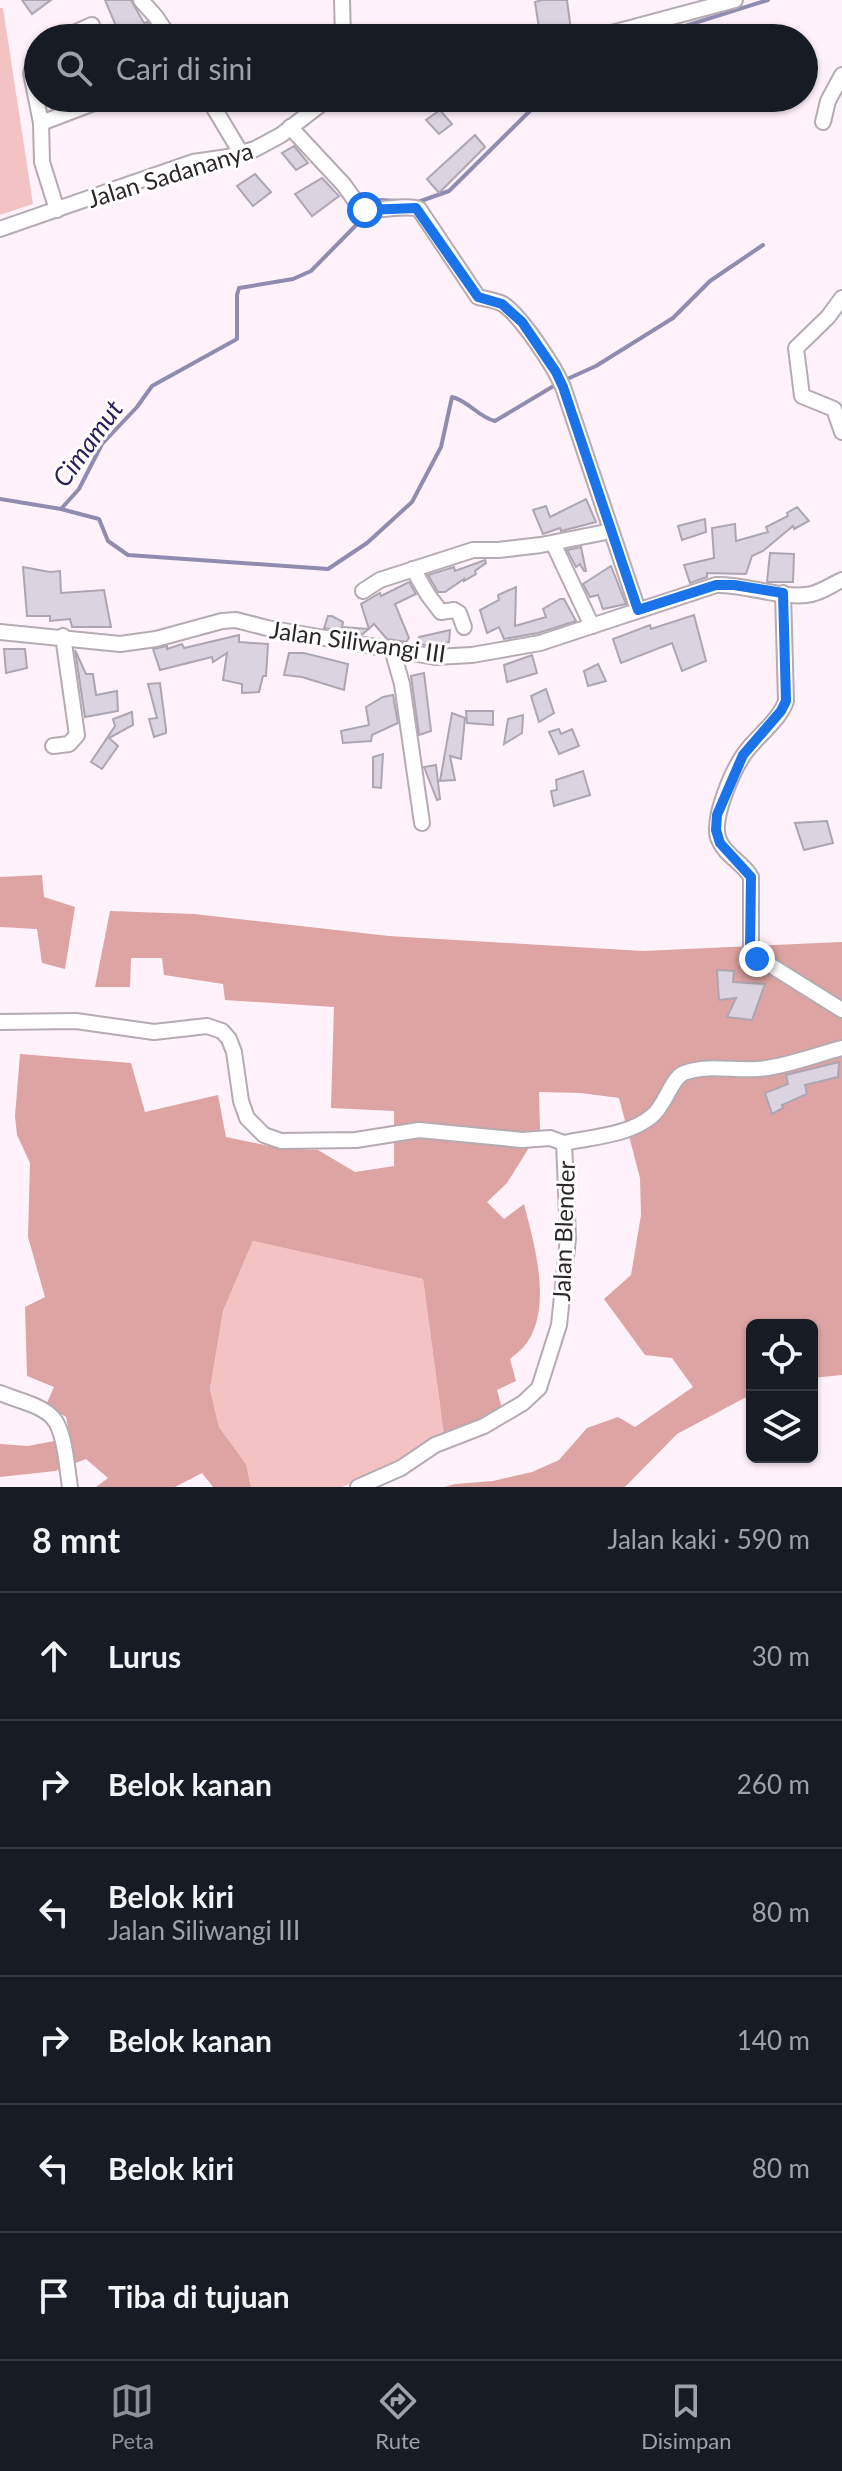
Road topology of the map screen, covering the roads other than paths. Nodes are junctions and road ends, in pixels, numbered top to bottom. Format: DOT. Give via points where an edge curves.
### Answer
graph roads {
  1 [pos="141,0"];
  2 [pos="342,0"];
  3 [pos="735,0"];
  4 [pos="159,24"];
  5 [pos="343,24"];
  6 [pos="645,24"];
  7 [pos="842,75"];
  8 [pos="39,112"];
  9 [pos="70,112"];
  10 [pos="216,112"];
  11 [pos="310,112"];
  12 [pos="823,122"];
  13 [pos="41,123"];
  14 [pos="290,127"];
  15 [pos="241,153"];
  16 [pos="57,210"];
  17 [pos="0,229"];
  18 [pos="842,298"];
  19 [pos="842,432"];
  20 [pos="611,531"];
  21 [pos="553,543"];
  22 [pos="413,569"];
  23 [pos="842,580"];
  24 [pos="363,591"];
  25 [pos="783,593"];
  26 [pos="638,610"];
  27 [pos="592,626"];
  28 [pos="464,627"];
  29 [pos="0,632"];
  30 [pos="63,636"];
  31 [pos="392,649"];
  32 [pos="53,746"];
  33 [pos="422,823"];
  34 [pos="842,1010"];
  35 [pos="6,1022"];
  36 [pos="0,1037"];
  37 [pos="842,1048"];
  38 [pos="564,1143"];
  39 [pos="0,1393"];
  40 [pos="70,1487"];
  41 [pos="358,1487"];
  1 -- 4 [label="street"];
  2 -- 5 [label="street"];
  3 -- 6 [label="street"];
  7 -- 12 [label="street"];
  8 -- 13 [label="street"];
  9 -- 13 [label="street"];
  10 -- 15 [label="street"];
  11 -- 14 [label="street, Jalan Sadananya"];
  13 -- 16 [label="street" via="42,162"];
  14 -- 15 [label="street, Jalan Sadananya"];
  14 -- 20 [label="street" via="359,207 419,209 478,297 502,304 522,322 562,383"];
  15 -- 16 [label="street, Jalan Sadananya" via="193,162"];
  16 -- 17 [label="street, Jalan Sadananya"];
  18 -- 19 [label="street" via="796,348 802,396 834,409"];
  20 -- 21 [label="street"];
  20 -- 26 [label="street"];
  21 -- 22 [label="street" via="478,549"];
  21 -- 27 [label="street"];
  22 -- 24 [label="street"];
  22 -- 28 [label="street" via="441,612 459,613"];
  23 -- 25 [label="street, Jalan Siliwangi III" via="805,595"];
  25 -- 26 [label="street, Jalan Siliwangi III" via="716,585"];
  25 -- 34 [label="street" via="786,701 743,755 716,823 720,843 751,877 750,948 757,959"];
  26 -- 27 [label="street, Jalan Siliwangi III"];
  27 -- 31 [label="street, Jalan Siliwangi III" via="496,652 435,657"];
  29 -- 30 [label="street, Jalan Siliwangi III"];
  30 -- 31 [label="street, Jalan Siliwangi III" via="120,644 236,620"];
  30 -- 32 [label="street" via="77,735 69,744"];
  31 -- 33 [label="street"];
  35 -- 36 [label="street"];
  35 -- 38 [label="street, Jalan Blender" via="76,1021 154,1032 207,1026 222,1031 234,1052 247,1118 264,1135 281,1141 356,1140 419,1130"];
  37 -- 38 [label="street" via="759,1069 682,1073 664,1104 647,1120"];
  38 -- 41 [label="street, Jalan Blender" via="568,1238 559,1325 539,1388 484,1426 435,1445"];
  39 -- 40 [label="street" via="54,1418"];
}
